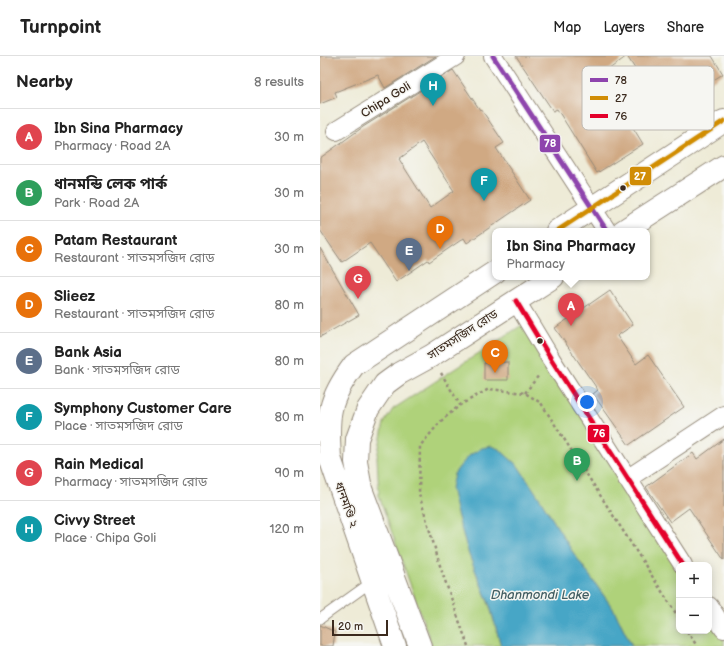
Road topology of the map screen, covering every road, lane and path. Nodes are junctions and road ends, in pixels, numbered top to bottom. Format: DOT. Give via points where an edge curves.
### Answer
graph roads {
  1 [pos="456,56"];
  2 [pos="493,56"];
  3 [pos="724,121"];
  4 [pos="714,128"];
  5 [pos="710,130"];
  6 [pos="336,131"];
  7 [pos="724,166"];
  8 [pos="591,209"];
  9 [pos="562,228"];
  10 [pos="604,228"];
  11 [pos="629,228"];
  12 [pos="492,274"];
  13 [pos="548,280"];
  14 [pos="516,301"];
  15 [pos="431,356"];
  16 [pos="551,359"];
  17 [pos="525,393"];
  18 [pos="376,396"];
  19 [pos="460,405"];
  20 [pos="724,415"];
  21 [pos="324,448"];
  22 [pos="355,453"];
  23 [pos="327,476"];
  24 [pos="627,479"];
  25 [pos="681,562"];
  26 [pos="373,581"];
  27 [pos="712,611"];
  28 [pos="676,613"];
  29 [pos="320,619"];
  30 [pos="724,629"];
  31 [pos="689,634"];
  32 [pos="395,646"];
  33 [pos="420,646"];
  34 [pos="468,646"];
  35 [pos="697,646"];
  1 -- 6 [label="street, Chipa Goli"];
  2 -- 8 [label="street"];
  3 -- 4 [label="main road"];
  5 -- 8 [label="main road"];
  7 -- 11 [label="main road"];
  8 -- 9 [label="main road"];
  8 -- 10 [label="street"];
  12 -- 21 [label="main road, ধানমণ্ডি ২" via="354,365 334,396"];
  13 -- 14 [label="main road, সাতমসজিদ রোড"];
  14 -- 15 [label="main road, সাতমসজিদ রোড"];
  14 -- 16 [label="street"];
  15 -- 18 [label="main road, সাতমসজিদ রোড" via="400,373 385,384"];
  15 -- 19 [label="path"];
  16 -- 17 [label="path"];
  16 -- 24 [label="street"];
  17 -- 19 [label="path" via="489,389"];
  17 -- 28 [label="path" via="541,403"];
  18 -- 22 [label="main road, ধানমণ্ডি ২" via="362,424"];
  19 -- 34 [label="path" via="441,421 420,446 419,494 441,569"];
  20 -- 24 [label="street"];
  21 -- 22 [label="main road"];
  21 -- 23 [label="main road, ধানমণ্ডি ২" via="330,458"];
  22 -- 23 [label="main road"];
  22 -- 33 [label="main road, ধানমণ্ডি ২" via="367,506"];
  23 -- 26 [label="main road, ধানমণ্ডি ২"];
  24 -- 25 [label="street"];
  26 -- 29 [label="lane"];
  26 -- 32 [label="main road, ধানমণ্ডি ২"];
  27 -- 30 [label="street"];
  31 -- 35 [label="path"];
}
